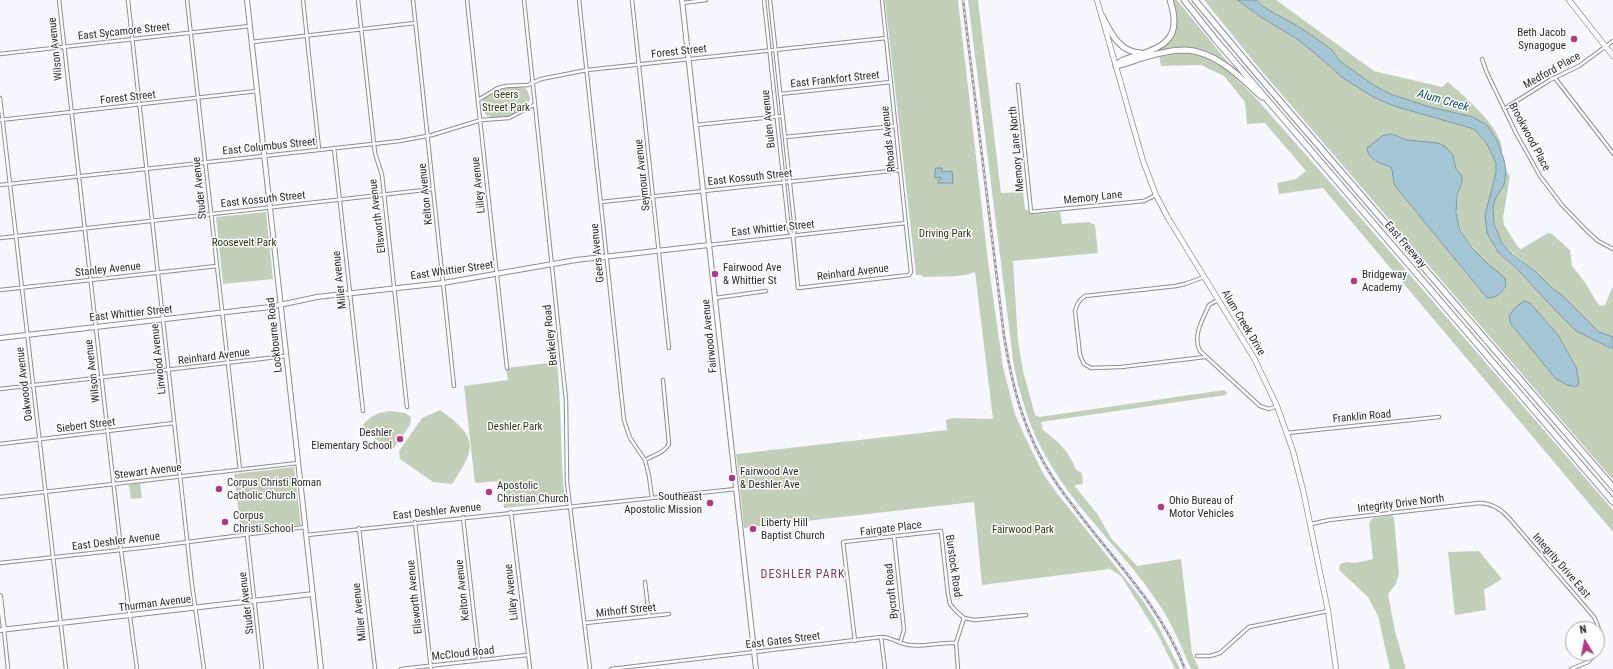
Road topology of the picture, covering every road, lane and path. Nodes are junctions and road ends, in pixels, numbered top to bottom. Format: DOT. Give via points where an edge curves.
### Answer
graph roads {
  1 [pos="59,0"];
  2 [pos="128,0"];
  3 [pos="187,0"];
  4 [pos="247,0"];
  5 [pos="303,0"];
  6 [pos="358,0"];
  7 [pos="413,0"];
  8 [pos="467,0"];
  9 [pos="524,0"];
  10 [pos="579,0"];
  11 [pos="632,0"];
  12 [pos="706,0"];
  13 [pos="764,0"];
  14 [pos="770,0"];
  15 [pos="882,0"];
  16 [pos="1097,0"];
  17 [pos="1170,0"];
  18 [pos="1184,0"];
  19 [pos="1195,0"];
  20 [pos="1569,0"];
  21 [pos="682,1"];
  22 [pos="1200,3"];
  23 [pos="1102,16"];
  24 [pos="415,23"];
  25 [pos="250,26"];
  26 [pos="361,29"];
  27 [pos="191,33"];
  28 [pos="307,35"];
  29 [pos="886,38"];
  30 [pos="132,40"];
  31 [pos="1613,41"];
  32 [pos="252,42"];
  33 [pos="64,47"];
  34 [pos="1606,47"];
  35 [pos="775,49"];
  36 [pos="769,50"];
  37 [pos="1150,52"];
  38 [pos="0,54"];
  39 [pos="1613,56"];
  40 [pos="689,59"];
  41 [pos="1482,59"];
  42 [pos="639,64"];
  43 [pos="1116,66"];
  44 [pos="587,70"];
  45 [pos="1555,78"];
  46 [pos="891,82"];
  47 [pos="532,83"];
  48 [pos="1018,85"];
  49 [pos="257,91"];
  50 [pos="780,94"];
  51 [pos="0,98"];
  52 [pos="198,98"];
  53 [pos="478,100"];
  54 [pos="139,105"];
  55 [pos="534,105"];
  56 [pos="1504,109"];
  57 [pos="71,112"];
  58 [pos="1278,112"];
  59 [pos="777,116"];
  60 [pos="782,116"];
  61 [pos="1,120"];
  62 [pos="481,120"];
  63 [pos="696,125"];
  64 [pos="896,126"];
  65 [pos="427,136"];
  66 [pos="785,137"];
  67 [pos="374,144"];
  68 [pos="334,148"];
  69 [pos="319,149"];
  70 [pos="1613,153"];
  71 [pos="264,155"];
  72 [pos="205,162"];
  73 [pos="146,169"];
  74 [pos="900,170"];
  75 [pos="78,176"];
  76 [pos="789,182"];
  77 [pos="784,183"];
  78 [pos="10,184"];
  79 [pos="0,185"];
  80 [pos="433,189"];
  81 [pos="703,191"];
  82 [pos="384,194"];
  83 [pos="1156,195"];
  84 [pos="653,197"];
  85 [pos="339,200"];
  86 [pos="601,202"];
  87 [pos="270,207"];
  88 [pos="1031,212"];
  89 [pos="211,214"];
  90 [pos="152,221"];
  91 [pos="906,223"];
  92 [pos="84,228"];
  93 [pos="16,236"];
  94 [pos="793,236"];
  95 [pos="0,238"];
  96 [pos="709,245"];
  97 [pos="1613,249"];
  98 [pos="659,251"];
  99 [pos="607,256"];
  100 [pos="552,264"];
  101 [pos="217,266"];
  102 [pos="157,272"];
  103 [pos="497,274"];
  104 [pos="909,275"];
  105 [pos="1204,277"];
  106 [pos="91,280"];
  107 [pos="443,283"];
  108 [pos="22,288"];
  109 [pos="395,288"];
  110 [pos="798,288"];
  111 [pos="0,290"];
  112 [pos="766,291"];
  113 [pos="350,293"];
  114 [pos="714,298"];
  115 [pos="1219,300"];
  116 [pos="281,305"];
  117 [pos="222,313"];
  118 [pos="163,319"];
  119 [pos="96,327"];
  120 [pos="27,334"];
  121 [pos="0,338"];
  122 [pos="669,348"];
  123 [pos="286,356"];
  124 [pos="1205,357"];
  125 [pos="228,363"];
  126 [pos="507,368"];
  127 [pos="168,370"];
  128 [pos="102,378"];
  129 [pos="663,380"];
  130 [pos="33,385"];
  131 [pos="454,386"];
  132 [pos="0,389"];
  133 [pos="1277,406"];
  134 [pos="407,407"];
  135 [pos="363,411"];
  136 [pos="1439,417"];
  137 [pos="174,423"];
  138 [pos="108,431"];
  139 [pos="1287,433"];
  140 [pos="39,439"];
  141 [pos="0,444"];
  142 [pos="645,460"];
  143 [pos="298,464"];
  144 [pos="240,470"];
  145 [pos="180,477"];
  146 [pos="114,484"];
  147 [pos="736,488"];
  148 [pos="1613,488"];
  149 [pos="46,492"];
  150 [pos="0,497"];
  151 [pos="652,498"];
  152 [pos="1613,502"];
  153 [pos="571,506"];
  154 [pos="1493,506"];
  155 [pos="511,512"];
  156 [pos="463,517"];
  157 [pos="415,522"];
  158 [pos="1310,524"];
  159 [pos="305,527"];
  160 [pos="359,528"];
  161 [pos="941,531"];
  162 [pos="247,535"];
  163 [pos="306,535"];
  164 [pos="894,536"];
  165 [pos="188,542"];
  166 [pos="121,550"];
  167 [pos="53,557"];
  168 [pos="0,563"];
  169 [pos="645,582"];
  170 [pos="313,594"];
  171 [pos="0,596"];
  172 [pos="254,602"];
  173 [pos="196,609"];
  174 [pos="1328,611"];
  175 [pos="669,614"];
  176 [pos="1026,615"];
  177 [pos="130,616"];
  178 [pos="649,616"];
  179 [pos="964,618"];
  180 [pos="1596,621"];
  181 [pos="584,623"];
  182 [pos="60,624"];
  183 [pos="2,630"];
  184 [pos="882,638"];
  185 [pos="855,641"];
  186 [pos="900,643"];
  187 [pos="956,643"];
  188 [pos="754,652"];
  189 [pos="527,655"];
  190 [pos="1197,656"];
  191 [pos="479,660"];
  192 [pos="1589,661"];
  193 [pos="431,667"];
  194 [pos="8,669"];
  195 [pos="66,669"];
  196 [pos="137,669"];
  197 [pos="204,669"];
  198 [pos="262,669"];
  199 [pos="321,669"];
  200 [pos="375,669"];
  201 [pos="401,669"];
  202 [pos="530,669"];
  203 [pos="590,669"];
  204 [pos="611,669"];
  205 [pos="756,669"];
  206 [pos="885,669"];
  207 [pos="958,669"];
  208 [pos="1336,669"];
  209 [pos="1571,669"];
  1 -- 33 [label="street, Wilson Avenue"];
  2 -- 30 [label="street, Linwood Avenue"];
  3 -- 27 [label="street, Studer Avenue"];
  4 -- 25 [label="street, Lockbourne Road"];
  5 -- 28 [label="street"];
  6 -- 26 [label="street, Ellsworth Avenue"];
  7 -- 24 [label="street, Kelton Avenue"];
  8 -- 53 [label="street, Lilley Avenue"];
  9 -- 47 [label="street, Berkeley Road"];
  10 -- 44 [label="street, Geers Avenue"];
  11 -- 42 [label="street, Seymour Avenue"];
  12 -- 21 [label="street"];
  13 -- 36 [label="street, Bulen Avenue"];
  14 -- 35 [label="street, Bulen Avenue"];
  15 -- 29 [label="street, Rhoads Avenue"];
  16 -- 23 [label="main road, Alum Creek Drive"];
  17 -- 37 [label="highway" via="1174,16 1172,31 1164,44"];
  18 -- 58 [label="highway, East Freeway"];
  19 -- 22 [label="highway, East Freeway"];
  20 -- 34 [label="main road"];
  21 -- 40 [label="street, Fairwood Avenue"];
  22 -- 148 [label="highway, East Freeway" via="1256,73"];
  23 -- 37 [label="highway" via="1119,44 1134,53"];
  23 -- 43 [label="main road, Alum Creek Drive"];
  24 -- 26 [label="street"];
  24 -- 65 [label="street, Kelton Avenue"];
  25 -- 27 [label="street, East Sycamore Street"];
  25 -- 32 [label="street, Lockbourne Road"];
  26 -- 28 [label="street"];
  26 -- 67 [label="street, Ellsworth Avenue"];
  27 -- 30 [label="street, East Sycamore Street"];
  27 -- 52 [label="street, Studer Avenue"];
  28 -- 32 [label="street"];
  28 -- 69 [label="street"];
  29 -- 35 [label="street, Forest Street"];
  29 -- 46 [label="street, Rhoads Avenue"];
  30 -- 33 [label="street, East Sycamore Street"];
  30 -- 54 [label="street, Linwood Avenue"];
  31 -- 34 [label="street, Medford Place"];
  32 -- 49 [label="street, Lockbourne Road"];
  33 -- 38 [label="street, East Sycamore Street"];
  33 -- 57 [label="street, Wilson Avenue"];
  34 -- 39 [label="main road"];
  34 -- 45 [label="street, Medford Place" via="1580,66"];
  35 -- 36 [label="street, Forest Street"];
  35 -- 50 [label="street, Bulen Avenue"];
  36 -- 40 [label="street, Forest Street"];
  36 -- 59 [label="street, Bulen Avenue"];
  37 -- 43 [label="highway" via="1120,61"];
  40 -- 42 [label="street, Forest Street"];
  40 -- 63 [label="street, Fairwood Avenue"];
  41 -- 56 [label="street, Brookwood Place"];
  42 -- 44 [label="street, Forest Street"];
  42 -- 84 [label="street, Seymour Avenue"];
  43 -- 58 [label="highway" via="1169,52 1196,52 1231,70"];
  43 -- 83 [label="main road, Alum Creek Drive" via="1143,161"];
  44 -- 47 [label="street, Forest Street"];
  44 -- 86 [label="street, Geers Avenue"];
  45 -- 56 [label="street, Medford Place"];
  45 -- 70 [label="street"];
  46 -- 50 [label="street, East Frankfort Street"];
  46 -- 64 [label="street, Rhoads Avenue"];
  47 -- 53 [label="street, Forest Street" via="498,88"];
  47 -- 55 [label="street, Berkeley Road"];
  48 -- 88 [label="street, Memory Lane North"];
  49 -- 52 [label="street, Forest Street"];
  49 -- 71 [label="street, Lockbourne Road"];
  50 -- 60 [label="street, Bulen Avenue"];
  51 -- 61 [label="street, Oakwood Avenue"];
  52 -- 54 [label="street, Forest Street"];
  52 -- 72 [label="street, Studer Avenue"];
  53 -- 62 [label="street, Lilley Avenue"];
  54 -- 57 [label="street, Forest Street"];
  54 -- 73 [label="street, Linwood Avenue"];
  55 -- 62 [label="street, East Columbus Street" via="509,118"];
  55 -- 100 [label="street, Berkeley Road"];
  56 -- 97 [label="street, Brookwood Place" via="1540,176 1562,205 1598,241"];
  57 -- 61 [label="street, Forest Street"];
  57 -- 75 [label="street, Wilson Avenue"];
  58 -- 152 [label="highway, East Freeway"];
  59 -- 60 [label="street"];
  59 -- 63 [label="street"];
  59 -- 77 [label="street, Bulen Avenue"];
  60 -- 66 [label="street, Bulen Avenue"];
  61 -- 78 [label="street, Oakwood Avenue"];
  62 -- 65 [label="street, East Columbus Street"];
  62 -- 103 [label="street, Lilley Avenue"];
  63 -- 81 [label="street, Fairwood Avenue"];
  64 -- 66 [label="street"];
  64 -- 74 [label="street, Rhoads Avenue"];
  65 -- 67 [label="street, East Columbus Street"];
  65 -- 80 [label="street, Kelton Avenue"];
  66 -- 76 [label="street, Bulen Avenue"];
  67 -- 68 [label="street, East Columbus Street"];
  67 -- 82 [label="street, Ellsworth Avenue"];
  68 -- 69 [label="street, East Columbus Street"];
  68 -- 85 [label="street, Miller Avenue"];
  69 -- 71 [label="street, East Columbus Street"];
  71 -- 72 [label="street, East Columbus Street"];
  71 -- 87 [label="street, Lockbourne Road"];
  72 -- 73 [label="street, East Columbus Street"];
  72 -- 89 [label="street, Studer Avenue"];
  73 -- 75 [label="street, East Columbus Street"];
  73 -- 90 [label="street, Linwood Avenue"];
  74 -- 76 [label="street, East Kossuth Street"];
  74 -- 91 [label="street, Rhoads Avenue"];
  75 -- 78 [label="street, East Columbus Street"];
  75 -- 92 [label="street, Wilson Avenue"];
  76 -- 77 [label="street, East Kossuth Street"];
  76 -- 94 [label="street, Bulen Avenue" via="795,230"];
  77 -- 81 [label="street, East Kossuth Street"];
  77 -- 94 [label="street, Bulen Avenue" via="789,230"];
  78 -- 79 [label="street, East Columbus Street"];
  78 -- 93 [label="street, Oakwood Avenue"];
  80 -- 82 [label="street, East Kossuth Street"];
  80 -- 107 [label="street, Kelton Avenue"];
  81 -- 84 [label="street, East Kossuth Street"];
  81 -- 96 [label="street, Fairwood Avenue"];
  82 -- 85 [label="street, East Kossuth Street"];
  82 -- 109 [label="street, Ellsworth Avenue"];
  83 -- 88 [label="street, Memory Lane" via="1144,201"];
  83 -- 105 [label="main road, Alum Creek Drive"];
  84 -- 86 [label="street, East Kossuth Street"];
  84 -- 98 [label="street, Seymour Avenue"];
  85 -- 87 [label="street, East Kossuth Street"];
  85 -- 113 [label="street, Miller Avenue"];
  86 -- 99 [label="street, Geers Avenue"];
  87 -- 89 [label="street, East Kossuth Street"];
  87 -- 116 [label="street, Lockbourne Road"];
  89 -- 90 [label="street, East Kossuth Street"];
  89 -- 101 [label="street, Studer Avenue"];
  90 -- 92 [label="street, East Kossuth Street"];
  90 -- 102 [label="street, Linwood Avenue"];
  91 -- 94 [label="street, East Whittier Street"];
  91 -- 104 [label="street, Rhoads Avenue" via="911,269"];
  92 -- 93 [label="street, East Kossuth Street"];
  92 -- 106 [label="street, Wilson Avenue"];
  93 -- 95 [label="street, East Kossuth Street"];
  93 -- 108 [label="street, Oakwood Avenue"];
  94 -- 96 [label="street, East Whittier Street"];
  94 -- 110 [label="street, Bulen Avenue"];
  96 -- 98 [label="street, East Whittier Street"];
  96 -- 114 [label="street, Fairwood Avenue"];
  98 -- 99 [label="street, East Whittier Street"];
  98 -- 122 [label="street, Seymour Avenue"];
  99 -- 100 [label="street, East Whittier Street"];
  99 -- 142 [label="street, Geers Avenue" via="624,420 630,438"];
  100 -- 103 [label="street, East Whittier Street"];
  100 -- 153 [label="street, Berkeley Road" via="566,400 567,482"];
  101 -- 102 [label="street, Stanley Avenue"];
  101 -- 117 [label="street, Studer Avenue"];
  102 -- 106 [label="street, Stanley Avenue"];
  102 -- 118 [label="street, Linwood Avenue"];
  103 -- 107 [label="street, East Whittier Street"];
  103 -- 126 [label="street, Lilley Avenue"];
  104 -- 110 [label="street, Reinhard Avenue"];
  105 -- 115 [label="main road, Alum Creek Drive"];
  105 -- 124 [label="street" via="1180,285 1091,295 1080,298 1076,311 1080,355 1084,364 1091,368 1112,368"];
  106 -- 108 [label="street, Stanley Avenue"];
  106 -- 119 [label="street, Wilson Avenue"];
  107 -- 109 [label="street, East Whittier Street"];
  107 -- 131 [label="street, Kelton Avenue"];
  108 -- 111 [label="street, Stanley Avenue"];
  108 -- 120 [label="street, Oakwood Avenue"];
  109 -- 113 [label="street, East Whittier Street"];
  109 -- 134 [label="street, Ellsworth Avenue"];
  112 -- 114 [label="street"];
  113 -- 116 [label="street, East Whittier Street"];
  113 -- 135 [label="street, Miller Avenue"];
  114 -- 147 [label="street, Fairwood Avenue"];
  115 -- 124 [label="street" via="1209,305 1197,332 1197,346"];
  115 -- 133 [label="main road, Alum Creek Drive" via="1256,362"];
  116 -- 117 [label="street, East Whittier Street"];
  116 -- 123 [label="street, Lockbourne Road"];
  117 -- 118 [label="street, East Whittier Street"];
  117 -- 125 [label="street, Studer Avenue"];
  118 -- 119 [label="street, East Whittier Street"];
  118 -- 127 [label="street, Linwood Avenue"];
  119 -- 120 [label="street, East Whittier Street"];
  119 -- 128 [label="street, Wilson Avenue"];
  120 -- 121 [label="street, East Whittier Street"];
  120 -- 130 [label="street, Oakwood Avenue"];
  123 -- 125 [label="street, Reinhard Avenue"];
  123 -- 143 [label="street, Lockbourne Road"];
  124 -- 133 [label="street" via="1260,406 1269,409"];
  125 -- 127 [label="street, Reinhard Avenue"];
  125 -- 144 [label="street, Studer Avenue"];
  127 -- 128 [label="street, Reinhard Avenue"];
  127 -- 137 [label="street, Linwood Avenue"];
  128 -- 130 [label="street, Reinhard Avenue"];
  128 -- 138 [label="street, Wilson Avenue"];
  129 -- 142 [label="street" via="669,444 667,449"];
  130 -- 132 [label="street, Reinhard Avenue"];
  130 -- 140 [label="street, Oakwood Avenue"];
  133 -- 139 [label="main road, Alum Creek Drive"];
  136 -- 139 [label="street, Franklin Road"];
  137 -- 138 [label="street, Siebert Street"];
  137 -- 145 [label="street, Linwood Avenue"];
  138 -- 140 [label="street, Siebert Street"];
  138 -- 146 [label="street, Wilson Avenue"];
  139 -- 158 [label="main road, Alum Creek Drive"];
  140 -- 141 [label="street, Siebert Street"];
  140 -- 149 [label="street, Oakwood Avenue"];
  142 -- 151 [label="street, Geers Avenue"];
  143 -- 144 [label="street, Stewart Avenue"];
  143 -- 159 [label="street, Lockbourne Road"];
  144 -- 145 [label="street, Stewart Avenue"];
  145 -- 146 [label="street, Stewart Avenue"];
  145 -- 165 [label="street, Linwood Avenue"];
  146 -- 149 [label="street, Stewart Avenue"];
  146 -- 166 [label="street, Wilson Avenue"];
  147 -- 151 [label="street, East Deshler Avenue"];
  147 -- 188 [label="street, Fairwood Avenue"];
  149 -- 150 [label="street, Stewart Avenue"];
  149 -- 167 [label="street, Oakwood Avenue"];
  151 -- 153 [label="street, East Deshler Avenue"];
  153 -- 155 [label="street, East Deshler Avenue"];
  153 -- 181 [label="street, Berkeley Road"];
  154 -- 158 [label="street, Integrity Drive North" via="1479,503"];
  154 -- 180 [label="street, Integrity Drive East" via="1502,510"];
  155 -- 156 [label="street, East Deshler Avenue"];
  155 -- 189 [label="street, Lilley Avenue"];
  156 -- 157 [label="street, East Deshler Avenue"];
  156 -- 191 [label="street, Kelton Avenue"];
  157 -- 160 [label="street, East Deshler Avenue"];
  157 -- 193 [label="street, Ellsworth Avenue"];
  158 -- 174 [label="main road, Alum Creek Drive"];
  159 -- 162 [label="street, East Deshler Avenue"];
  159 -- 163 [label="street, Lockbourne Road"];
  160 -- 163 [label="street, East Deshler Avenue"];
  160 -- 200 [label="street, Miller Avenue"];
  161 -- 164 [label="street, Fairgate Place"];
  161 -- 179 [label="street, Burstock Road" via="949,600 953,608"];
  162 -- 165 [label="street, East Deshler Avenue"];
  162 -- 172 [label="street, Studer Avenue"];
  163 -- 170 [label="street, Lockbourne Road"];
  164 -- 185 [label="street, Fairgate Place" via="843,542"];
  164 -- 186 [label="street, Bycroft Road" via="904,630"];
  165 -- 166 [label="street, East Deshler Avenue"];
  165 -- 173 [label="street, Linwood Avenue"];
  166 -- 167 [label="street, East Deshler Avenue"];
  166 -- 177 [label="street, Wilson Avenue"];
  167 -- 168 [label="street, East Deshler Avenue"];
  167 -- 182 [label="street, Oakwood Avenue"];
  169 -- 178 [label="street"];
  170 -- 172 [label="street, Thurman Avenue"];
  170 -- 199 [label="street, Lockbourne Road"];
  171 -- 183 [label="street"];
  172 -- 173 [label="street, Thurman Avenue"];
  172 -- 198 [label="street, Studer Avenue"];
  173 -- 177 [label="street, Thurman Avenue"];
  173 -- 197 [label="street, Linwood Avenue"];
  174 -- 190 [label="street" via="1249,627 1220,653"];
  174 -- 208 [label="main road, Alum Creek Drive"];
  175 -- 178 [label="street, Mithoff Street"];
  176 -- 179 [label="street" via="980,620"];
  177 -- 182 [label="street, Thurman Avenue"];
  177 -- 196 [label="street, Wilson Avenue"];
  178 -- 181 [label="street, Mithoff Street"];
  179 -- 187 [label="street"];
  181 -- 203 [label="street, Berkeley Road"];
  182 -- 183 [label="street, Thurman Avenue"];
  182 -- 195 [label="street, Oakwood Avenue"];
  183 -- 194 [label="street"];
  184 -- 185 [label="street, East Gates Street"];
  184 -- 186 [label="street, East Gates Street"];
  184 -- 206 [label="street"];
  185 -- 188 [label="street, East Gates Street"];
  186 -- 187 [label="street, East Gates Street" via="913,646"];
  187 -- 207 [label="street"];
  188 -- 204 [label="street, East Gates Street"];
  188 -- 205 [label="street, Fairwood Avenue"];
  189 -- 191 [label="street, McCloud Road"];
  189 -- 202 [label="street, Lilley Avenue"];
  191 -- 193 [label="street, McCloud Road"];
  192 -- 209 [label="street"];
  193 -- 201 [label="street, McCloud Road"];
}
